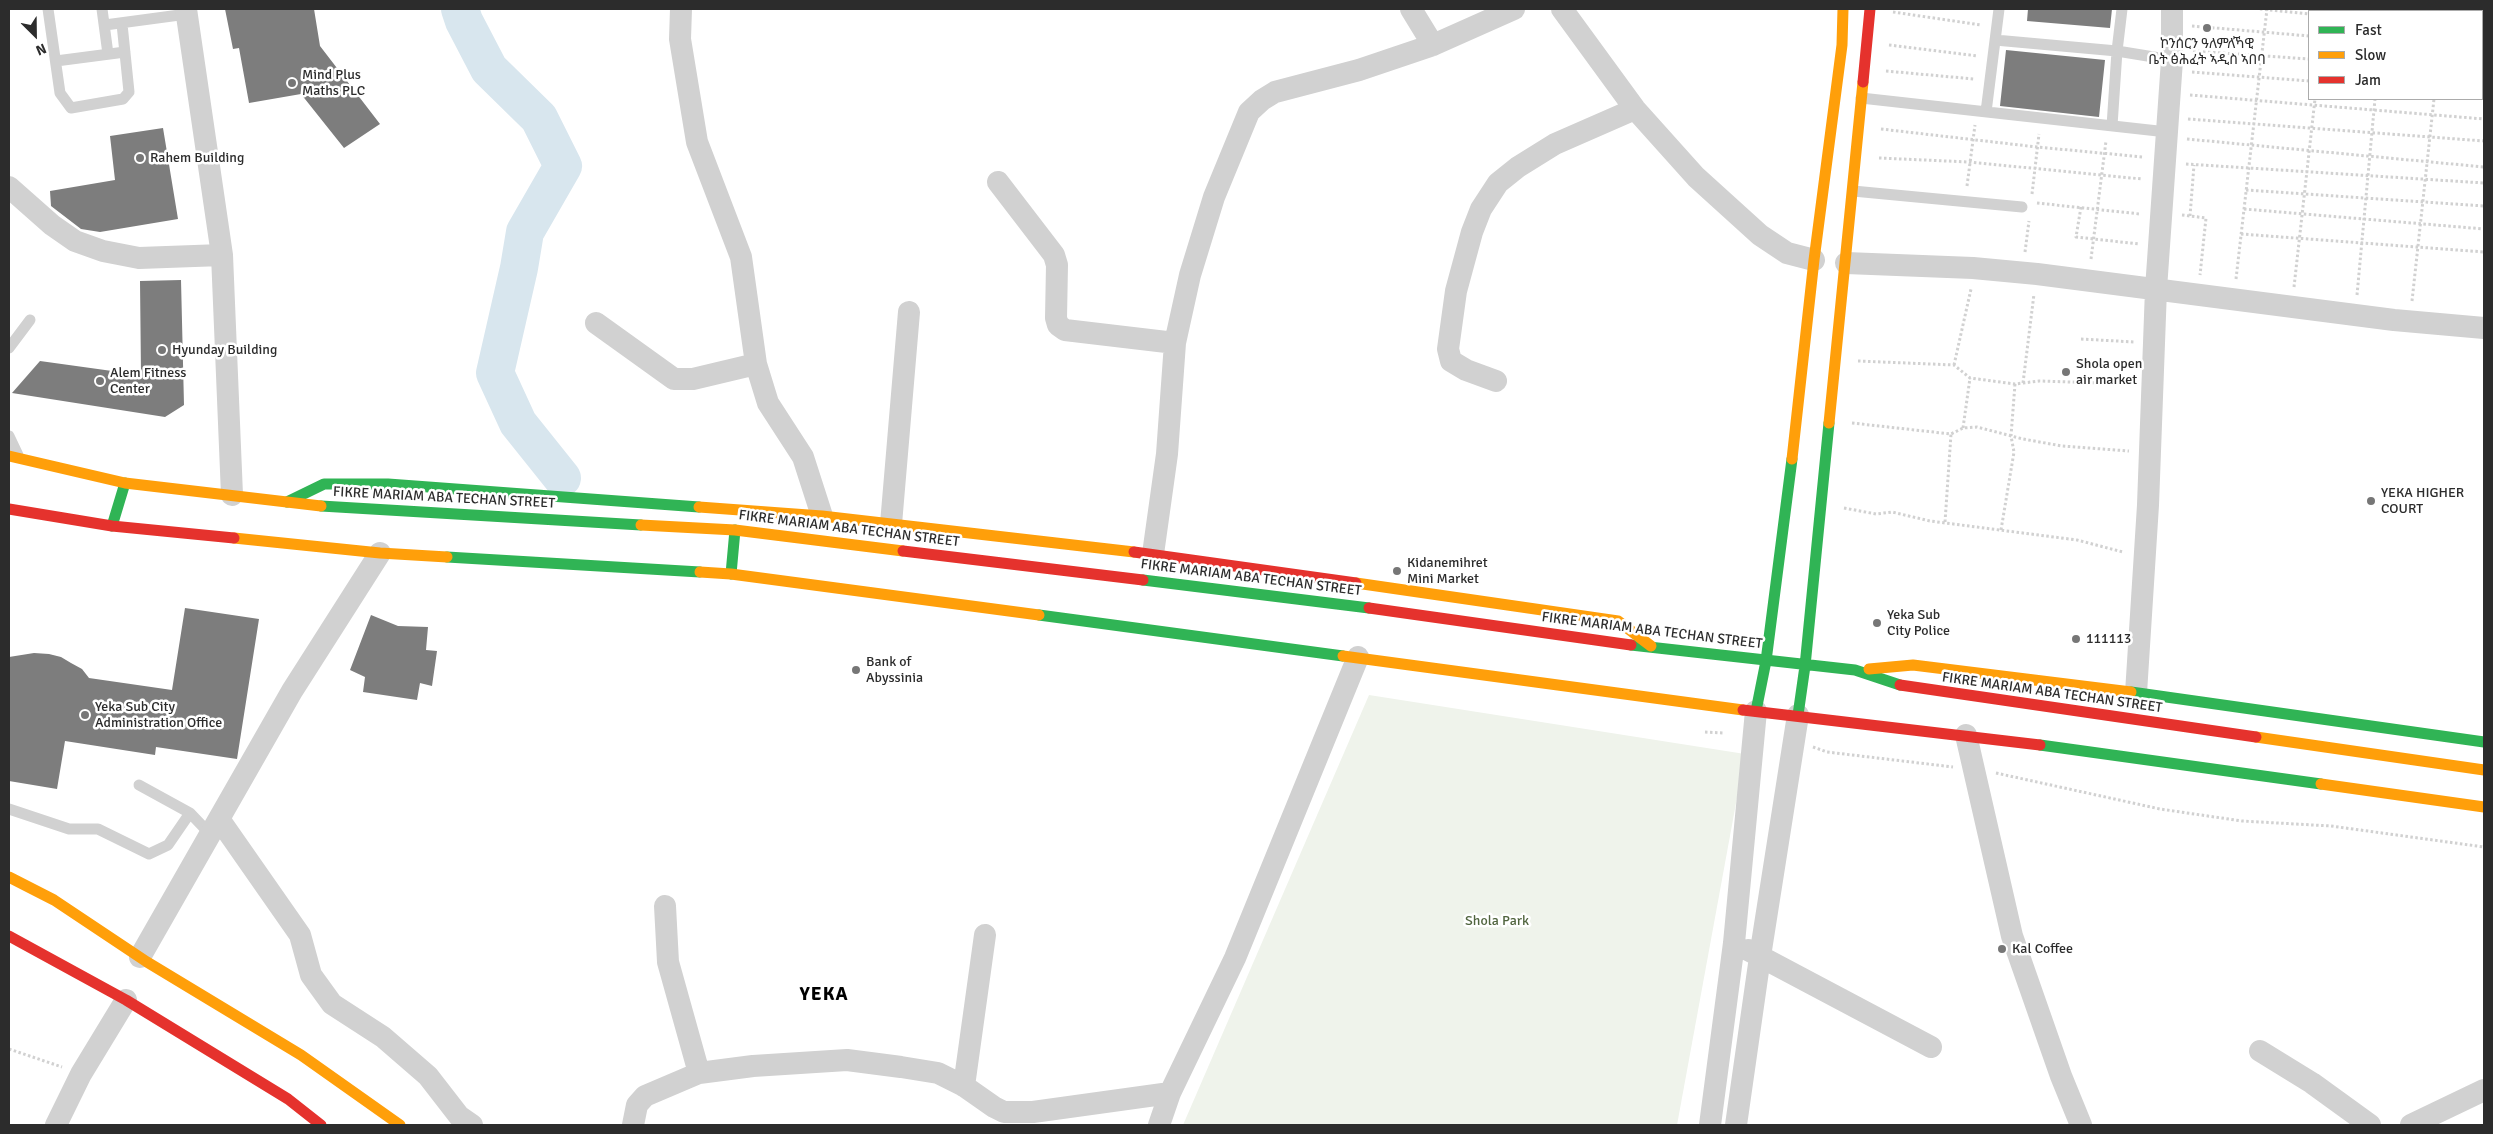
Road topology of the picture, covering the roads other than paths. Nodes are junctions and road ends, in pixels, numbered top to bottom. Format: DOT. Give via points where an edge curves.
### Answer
graph roads {
  1 [pos="48,9"];
  2 [pos="102,9"];
  3 [pos="681,9"];
  4 [pos="1410,9"];
  5 [pos="1514,9"];
  6 [pos="1562,9"];
  7 [pos="1843,9"];
  8 [pos="1870,9"];
  9 [pos="2000,9"];
  10 [pos="2122,9"];
  11 [pos="187,11"];
  12 [pos="2172,17"];
  13 [pos="122,24"];
  14 [pos="105,25"];
  15 [pos="1995,40"];
  16 [pos="1433,45"];
  17 [pos="2117,51"];
  18 [pos="125,52"];
  19 [pos="108,54"];
  20 [pos="2171,60"];
  21 [pos="56,61"];
  22 [pos="1862,98"];
  23 [pos="1635,109"];
  24 [pos="1981,111"];
  25 [pos="2110,126"];
  26 [pos="2166,148"];
  27 [pos="998,182"];
  28 [pos="9,187"];
  29 [pos="1853,191"];
  30 [pos="2026,206"];
  31 [pos="222,255"];
  32 [pos="1814,260"];
  33 [pos="1846,263"];
  34 [pos="2156,289"];
  35 [pos="909,312"];
  36 [pos="30,320"];
  37 [pos="596,323"];
  38 [pos="2484,328"];
  39 [pos="1175,343"];
  40 [pos="9,348"];
  41 [pos="756,364"];
  42 [pos="1496,381"];
  43 [pos="9,436"];
  44 [pos="15,457"];
  45 [pos="125,483"];
  46 [pos="232,496"];
  47 [pos="287,502"];
  48 [pos="9,509"];
  49 [pos="822,516"];
  50 [pos="891,524"];
  51 [pos="112,526"];
  52 [pos="734,530"];
  53 [pos="380,553"];
  54 [pos="1153,554"];
  55 [pos="731,574"];
  56 [pos="1652,647"];
  57 [pos="1358,657"];
  58 [pos="1766,661"];
  59 [pos="1805,666"];
  60 [pos="1855,670"];
  61 [pos="2136,693"];
  62 [pos="1756,711"];
  63 [pos="1798,715"];
  64 [pos="1966,735"];
  65 [pos="2484,742"];
  66 [pos="2482,773"];
  67 [pos="139,786"];
  68 [pos="2480,804"];
  69 [pos="9,809"];
  70 [pos="190,813"];
  71 [pos="214,826"];
  72 [pos="9,877"];
  73 [pos="665,906"];
  74 [pos="985,935"];
  75 [pos="9,936"];
  76 [pos="1734,943"];
  77 [pos="1760,956"];
  78 [pos="140,957"];
  79 [pos="126,1000"];
  80 [pos="1931,1047"];
  81 [pos="2260,1051"];
  82 [pos="699,1073"];
  83 [pos="964,1086"];
  84 [pos="2484,1090"];
  85 [pos="1170,1093"];
  86 [pos="56,1125"];
  87 [pos="321,1125"];
  88 [pos="400,1125"];
  89 [pos="472,1125"];
  90 [pos="633,1125"];
  91 [pos="1158,1125"];
  92 [pos="1710,1125"];
  93 [pos="1736,1125"];
  94 [pos="2081,1125"];
  95 [pos="2370,1125"];
  96 [pos="2411,1125"];
  1 -- 21 [label="lane"];
  2 -- 14 [label="lane"];
  3 -- 41 [label="street" via="680,39 697,142 741,256"];
  4 -- 16 [label="street"];
  5 -- 16 [label="street"];
  6 -- 23 [label="street"];
  7 -- 32 [label="main road" via="1842,45"];
  8 -- 22 [label="main road"];
  9 -- 15 [label="lane"];
  10 -- 17 [label="lane"];
  11 -- 13 [label="lane"];
  11 -- 31 [label="street"];
  12 -- 20 [label="street"];
  13 -- 14 [label="lane"];
  13 -- 18 [label="lane"];
  14 -- 19 [label="lane"];
  15 -- 17 [label="lane"];
  15 -- 24 [label="lane" via="1990,81"];
  16 -- 39 [label="street" via="1359,70 1275,92 1249,112 1214,197 1190,275"];
  17 -- 20 [label="lane"];
  17 -- 25 [label="lane"];
  18 -- 19 [label="lane"];
  18 -- 21 [label="lane" via="129,92 123,99 71,108 60,93"];
  19 -- 21 [label="lane"];
  20 -- 26 [label="street"];
  22 -- 24 [label="lane"];
  22 -- 29 [label="main road"];
  23 -- 32 [label="street" via="1696,177 1760,235 1787,253"];
  23 -- 42 [label="street" via="1555,144 1518,167 1498,183 1481,209 1456,291 1448,349 1451,361"];
  24 -- 25 [label="lane"];
  25 -- 26 [label="lane"];
  26 -- 34 [label="street"];
  27 -- 39 [label="street" via="1054,255 1058,325 1065,330"];
  28 -- 31 [label="street" via="75,241 103,251 139,258"];
  29 -- 30 [label="lane"];
  29 -- 33 [label="main road"];
  31 -- 46 [label="street"];
  32 -- 58 [label="main road"];
  33 -- 34 [label="street" via="1973,268"];
  33 -- 59 [label="main road"];
  34 -- 38 [label="street"];
  34 -- 61 [label="street"];
  35 -- 50 [label="street"];
  36 -- 40 [label="lane"];
  37 -- 41 [label="street" via="674,379 693,379"];
  39 -- 54 [label="street" via="1167,454"];
  41 -- 49 [label="street" via="768,403 803,457"];
  43 -- 44 [label="lane"];
  44 -- 45 [label="main road, FIKRE MARIAM ABA TECHAN STREET"];
  45 -- 46 [label="main road, FIKRE MARIAM ABA TECHAN STREET"];
  45 -- 51 [label="main road"];
  46 -- 47 [label="main road, FIKRE MARIAM ABA TECHAN STREET"];
  47 -- 49 [label="main road" via="324,484 388,484"];
  47 -- 52 [label="main road, FIKRE MARIAM ABA TECHAN STREET"];
  48 -- 51 [label="main road"];
  49 -- 50 [label="main road"];
  50 -- 54 [label="main road"];
  51 -- 53 [label="main road"];
  52 -- 55 [label="main road"];
  52 -- 56 [label="main road, FIKRE MARIAM ABA TECHAN STREET" via="1378,609"];
  53 -- 55 [label="main road"];
  53 -- 71 [label="street" via="292,691"];
  54 -- 56 [label="main road" via="1618,621"];
  55 -- 57 [label="main road"];
  56 -- 58 [label="main road, FIKRE MARIAM ABA TECHAN STREET"];
  57 -- 62 [label="main road"];
  57 -- 85 [label="street" via="1235,958"];
  58 -- 59 [label="main road, FIKRE MARIAM ABA TECHAN STREET"];
  58 -- 62 [label="main road"];
  59 -- 60 [label="main road, FIKRE MARIAM ABA TECHAN STREET"];
  59 -- 63 [label="main road"];
  60 -- 61 [label="main road" via="1913,665"];
  60 -- 66 [label="main road, FIKRE MARIAM ABA TECHAN STREET" via="1907,687"];
  61 -- 65 [label="main road"];
  62 -- 63 [label="main road"];
  62 -- 76 [label="street"];
  63 -- 64 [label="main road"];
  63 -- 77 [label="street"];
  64 -- 68 [label="main road"];
  64 -- 94 [label="street" via="2012,936"];
  67 -- 70 [label="lane"];
  69 -- 70 [label="lane" via="70,829 98,829 149,854 168,845"];
  70 -- 71 [label="lane"];
  71 -- 78 [label="street"];
  71 -- 89 [label="street" via="300,935 311,975 332,1004 383,1037 428,1076 459,1116"];
  72 -- 78 [label="main road" via="54,900"];
  73 -- 82 [label="street" via="668,962"];
  74 -- 83 [label="street"];
  75 -- 79 [label="main road"];
  76 -- 77 [label="street"];
  76 -- 92 [label="street"];
  77 -- 80 [label="street"];
  77 -- 93 [label="street"];
  78 -- 88 [label="main road" via="301,1054"];
  79 -- 86 [label="street" via="81,1074"];
  79 -- 87 [label="main road" via="288,1100"];
  81 -- 95 [label="street"];
  82 -- 83 [label="street" via="847,1060 938,1073"];
  82 -- 90 [label="street" via="645,1096 636,1105"];
  83 -- 85 [label="street" via="1004,1112 1033,1112"];
  84 -- 96 [label="street"];
  85 -- 91 [label="street"];
}
